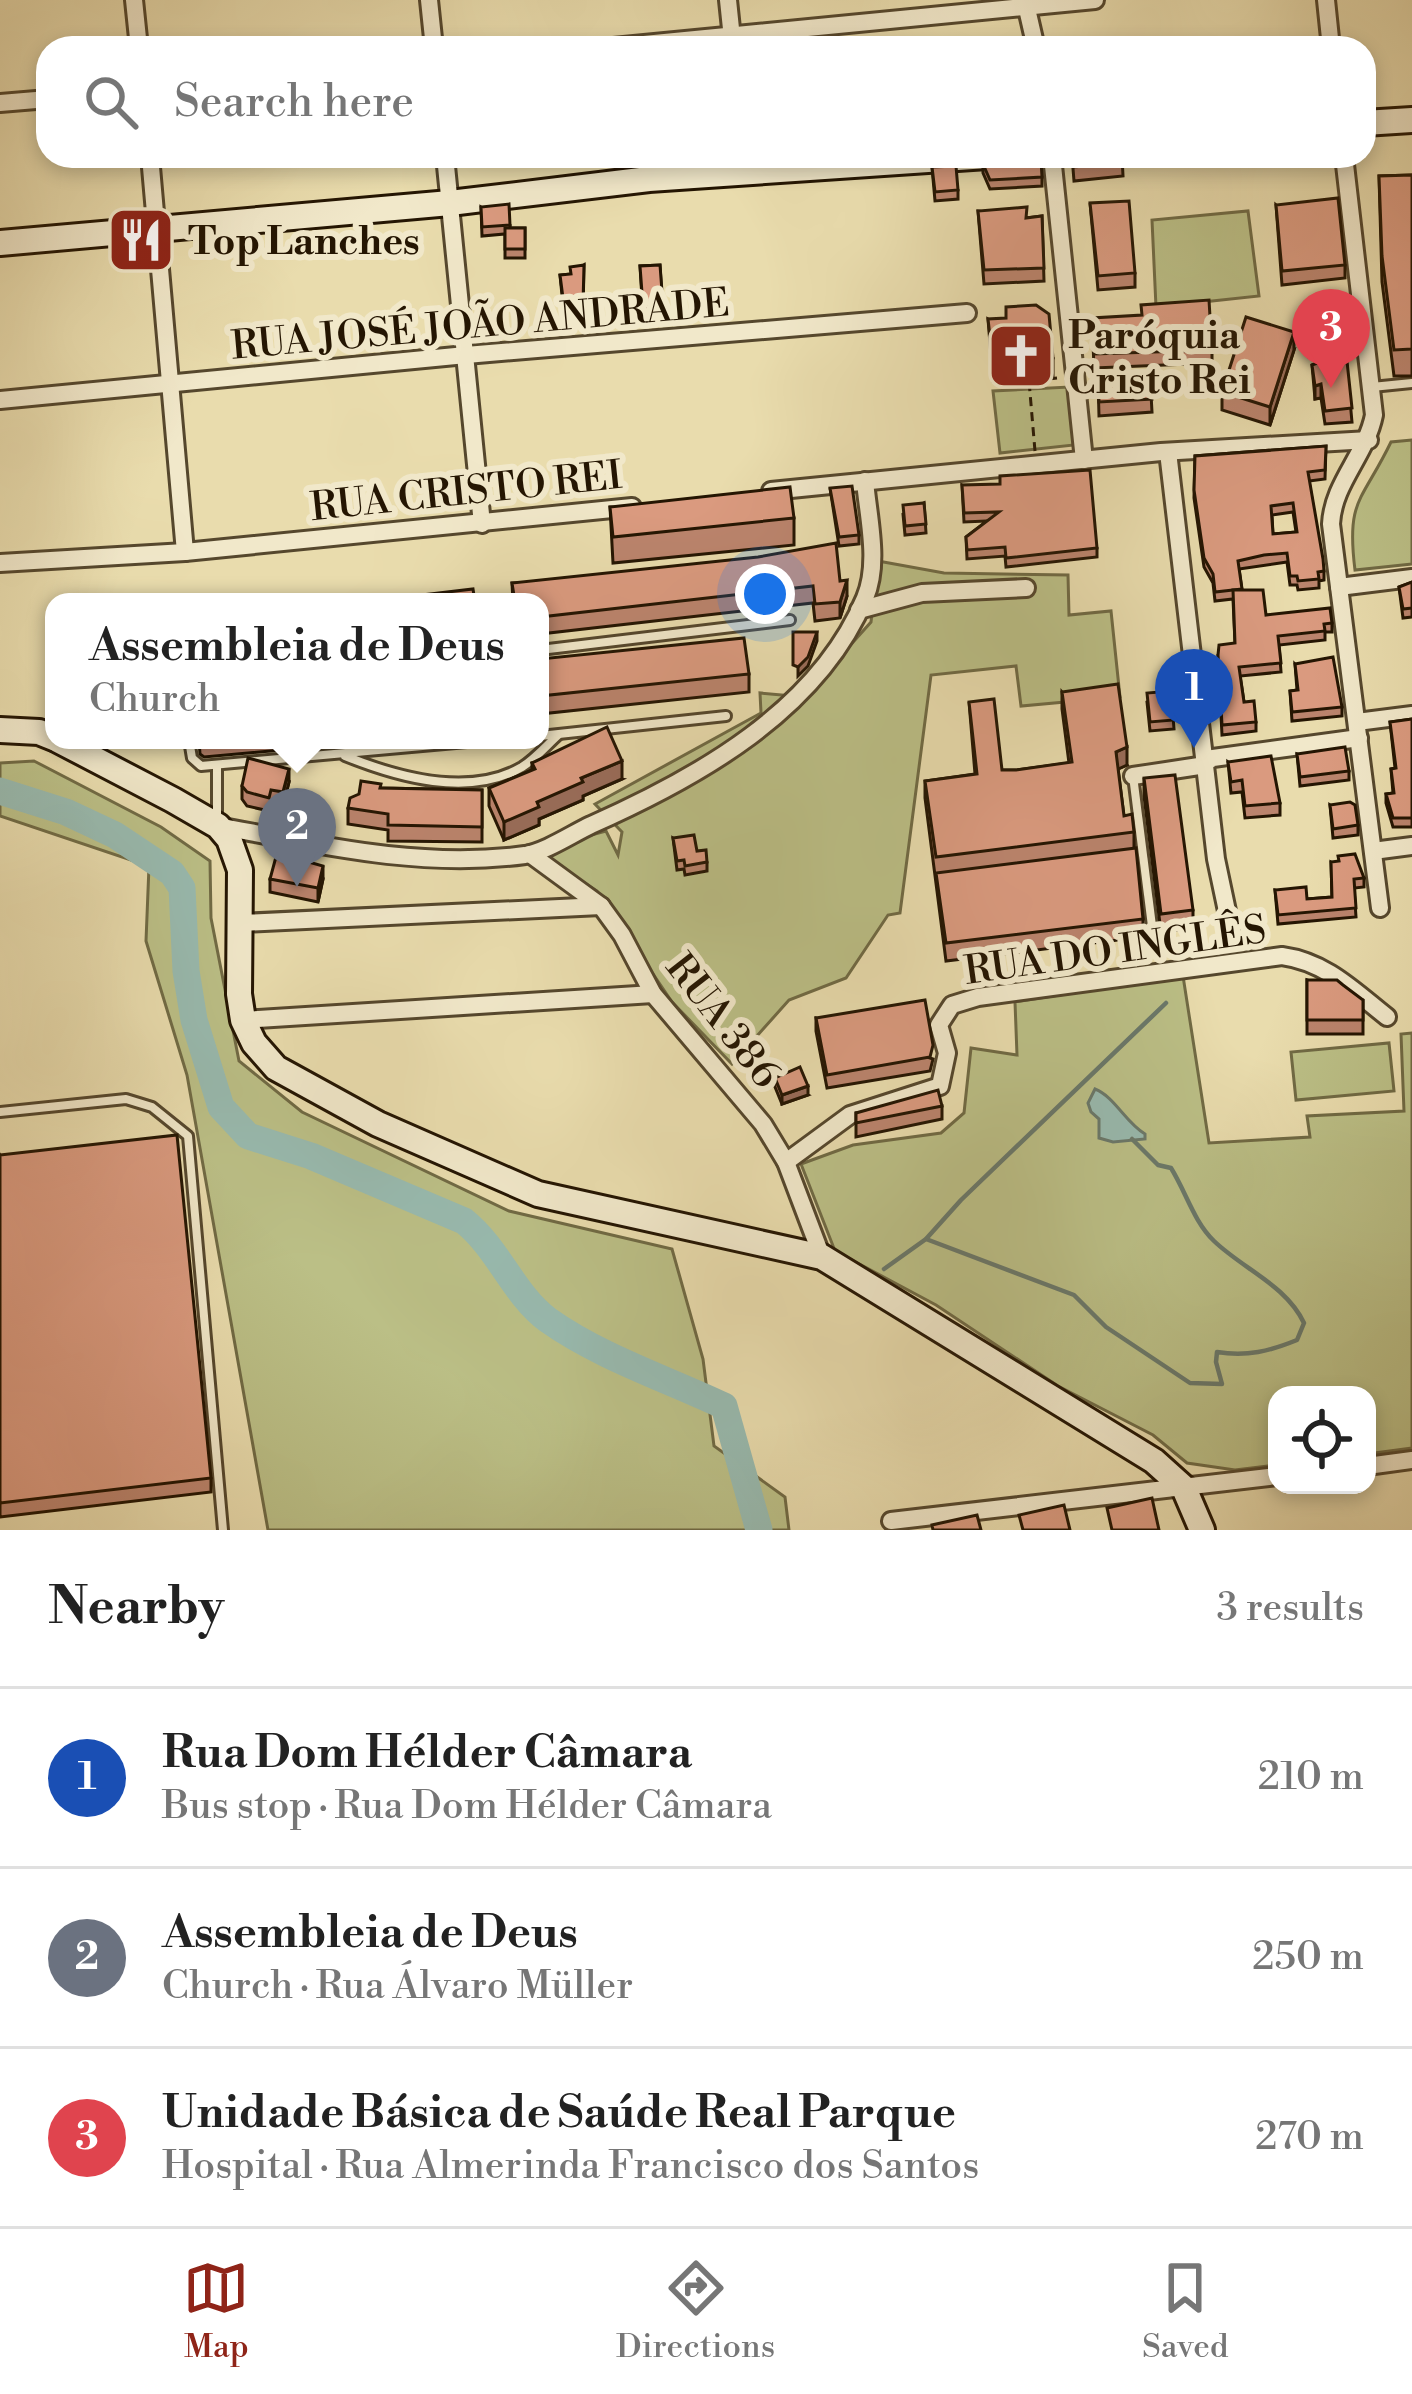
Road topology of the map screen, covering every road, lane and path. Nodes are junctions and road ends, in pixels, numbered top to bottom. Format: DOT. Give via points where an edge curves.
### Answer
graph roads {
  1 [pos="134,0"];
  2 [pos="429,0"];
  3 [pos="728,0"];
  4 [pos="1095,0"];
  5 [pos="1325,0"];
  6 [pos="1026,3"];
  7 [pos="138,36"];
  8 [pos="433,36"];
  9 [pos="731,36"];
  10 [pos="777,36"];
  11 [pos="1033,36"];
  12 [pos="1330,36"];
  13 [pos="36,100"];
  14 [pos="0,104"];
  15 [pos="1412,119"];
  16 [pos="1376,122"];
  17 [pos="151,168"];
  18 [pos="446,168"];
  19 [pos="721,168"];
  20 [pos="1053,168"];
  21 [pos="1345,168"];
  22 [pos="450,203"];
  23 [pos="156,228"];
  24 [pos="0,243"];
  25 [pos="967,313"];
  26 [pos="466,355"];
  27 [pos="1075,376"];
  28 [pos="1412,382"];
  29 [pos="172,385"];
  30 [pos="1371,387"];
  31 [pos="0,400"];
  32 [pos="1369,440"];
  33 [pos="1168,452"];
  34 [pos="1084,460"];
  35 [pos="1037,465"];
  36 [pos="865,481"];
  37 [pos="760,492"];
  38 [pos="644,505"];
  39 [pos="482,524"];
  40 [pos="185,552"];
  41 [pos="0,563"];
  42 [pos="1412,578"];
  43 [pos="1339,587"];
  44 [pos="1026,588"];
  45 [pos="859,610"];
  46 [pos="790,620"];
  47 [pos="549,649"];
  48 [pos="1412,715"];
  49 [pos="726,716"];
  50 [pos="0,730"];
  51 [pos="1358,730"];
  52 [pos="45,734"];
  53 [pos="558,735"];
  54 [pos="549,736"];
  55 [pos="549,743"];
  56 [pos="75,749"];
  57 [pos="190,749"];
  58 [pos="401,749"];
  59 [pos="543,749"];
  60 [pos="343,755"];
  61 [pos="1204,762"];
  62 [pos="217,766"];
  63 [pos="1133,776"];
  64 [pos="218,826"];
  65 [pos="1412,846"];
  66 [pos="1373,851"];
  67 [pos="530,854"];
  68 [pos="1144,857"];
  69 [pos="1120,860"];
  70 [pos="601,906"];
  71 [pos="1380,908"];
  72 [pos="241,922"];
  73 [pos="1231,930"];
  74 [pos="1153,934"];
  75 [pos="653,994"];
  76 [pos="1387,1017"];
  77 [pos="243,1020"];
  78 [pos="0,1112"];
  79 [pos="786,1162"];
  80 [pos="822,1257"];
  81 [pos="1412,1460"];
  82 [pos="1376,1465"];
  83 [pos="1268,1477"];
  84 [pos="1184,1488"];
  85 [pos="891,1521"];
  86 [pos="223,1530"];
  87 [pos="1202,1530"];
  1 -- 7 [label="street"];
  2 -- 8 [label="street"];
  3 -- 9 [label="street"];
  4 -- 6 [label="street"];
  5 -- 12 [label="street"];
  6 -- 10 [label="street"];
  6 -- 11 [label="street"];
  13 -- 14 [label="street"];
  15 -- 16 [label="main road"];
  17 -- 23 [label="street"];
  18 -- 22 [label="street"];
  19 -- 22 [label="main road"];
  20 -- 27 [label="street"];
  21 -- 30 [label="street"];
  22 -- 23 [label="main road"];
  22 -- 26 [label="street"];
  23 -- 24 [label="main road"];
  23 -- 29 [label="street"];
  25 -- 26 [label="street, RUA JOSÉ JOÃO ANDRADE"];
  26 -- 29 [label="street, RUA JOSÉ JOÃO ANDRADE"];
  26 -- 39 [label="street"];
  27 -- 34 [label="street"];
  27 -- 35 [label="path" via="1029,381"];
  28 -- 30 [label="lane"];
  29 -- 31 [label="street, RUA JOSÉ JOÃO ANDRADE"];
  29 -- 40 [label="street"];
  30 -- 32 [label="street"];
  32 -- 33 [label="street"];
  32 -- 43 [label="street" via="1331,512"];
  33 -- 34 [label="street"];
  33 -- 61 [label="street"];
  34 -- 35 [label="street"];
  35 -- 36 [label="street"];
  36 -- 37 [label="street"];
  36 -- 45 [label="street" via="873,570"];
  38 -- 39 [label="street, RUA CRISTO REI"];
  39 -- 40 [label="street, RUA CRISTO REI"];
  40 -- 41 [label="street, RUA CRISTO REI"];
  42 -- 43 [label="street"];
  43 -- 51 [label="street"];
  44 -- 45 [label="street" via="922,593"];
  45 -- 67 [label="street" via="802,691 741,744 640,804"];
  46 -- 47 [label="lane"];
  48 -- 51 [label="street"];
  49 -- 53 [label="lane"];
  50 -- 52 [label="main road"];
  51 -- 61 [label="street"];
  51 -- 66 [label="street"];
  53 -- 54 [label="lane"];
  53 -- 55 [label="lane"];
  56 -- 64 [label="main road"];
  57 -- 62 [label="lane" via="201,766"];
  58 -- 60 [label="lane"];
  59 -- 60 [label="lane" via="500,777 466,780 393,776"];
  60 -- 62 [label="lane"];
  61 -- 63 [label="street"];
  61 -- 73 [label="street"];
  62 -- 64 [label="lane"];
  63 -- 68 [label="lane"];
  64 -- 67 [label="street" via="399,857"];
  64 -- 72 [label="main road" via="239,862"];
  65 -- 66 [label="street"];
  66 -- 71 [label="street"];
  67 -- 70 [label="street, RUA 386"];
  68 -- 69 [label="lane"];
  68 -- 74 [label="lane"];
  70 -- 72 [label="street"];
  70 -- 75 [label="street, RUA 386"];
  72 -- 77 [label="main road"];
  75 -- 77 [label="street"];
  75 -- 79 [label="street, RUA 386"];
  76 -- 79 [label="street, RUA DO INGLÊS" via="1352,985 1282,956 978,997 952,1005 939,1025 947,1053 940,1086 850,1115"];
  77 -- 80 [label="main road" via="265,1058 287,1076 518,1187"];
  78 -- 86 [label="lane" via="126,1099 152,1107 188,1136"];
  79 -- 80 [label="street, RUA 386"];
  80 -- 84 [label="main road" via="1118,1437"];
  81 -- 82 [label="street"];
  83 -- 84 [label="street"];
  84 -- 85 [label="street"];
  84 -- 87 [label="main road"];
}
